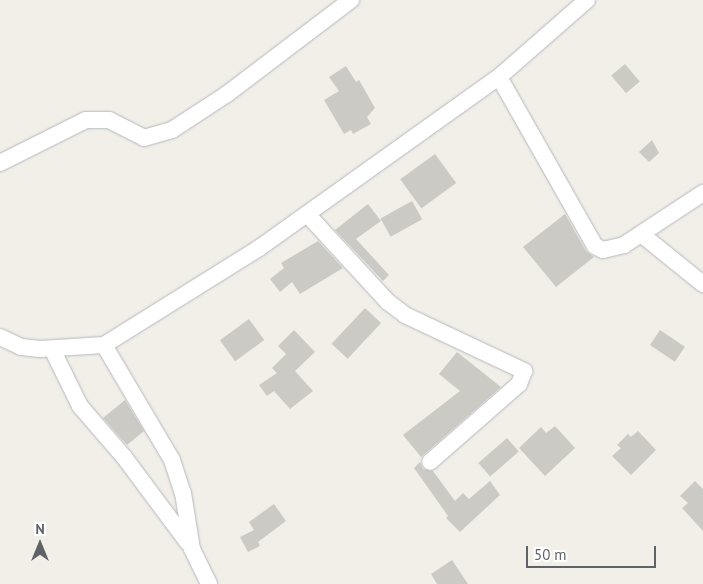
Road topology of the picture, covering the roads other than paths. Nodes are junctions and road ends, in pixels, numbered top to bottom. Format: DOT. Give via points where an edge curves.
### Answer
graph roads {
  1 [pos="352,0"];
  2 [pos="587,0"];
  3 [pos="498,77"];
  4 [pos="0,163"];
  5 [pos="703,193"];
  6 [pos="307,214"];
  7 [pos="641,234"];
  8 [pos="703,284"];
  9 [pos="0,337"];
  10 [pos="104,344"];
  11 [pos="52,349"];
  12 [pos="430,462"];
  13 [pos="192,549"];
  14 [pos="210,584"];
  1 -- 4 [label="street" via="227,94 172,130 144,138 109,120 86,120"];
  2 -- 3 [label="street"];
  3 -- 6 [label="street"];
  3 -- 7 [label="street" via="595,246 603,250 613,249"];
  5 -- 7 [label="street"];
  6 -- 10 [label="street" via="259,248"];
  6 -- 12 [label="street" via="388,302 405,314 524,371 519,384"];
  7 -- 8 [label="street"];
  9 -- 11 [label="street" via="21,347"];
  10 -- 11 [label="street"];
  10 -- 13 [label="street" via="172,460 183,493"];
  11 -- 13 [label="street" via="80,406 124,457"];
  13 -- 14 [label="street"];
}
